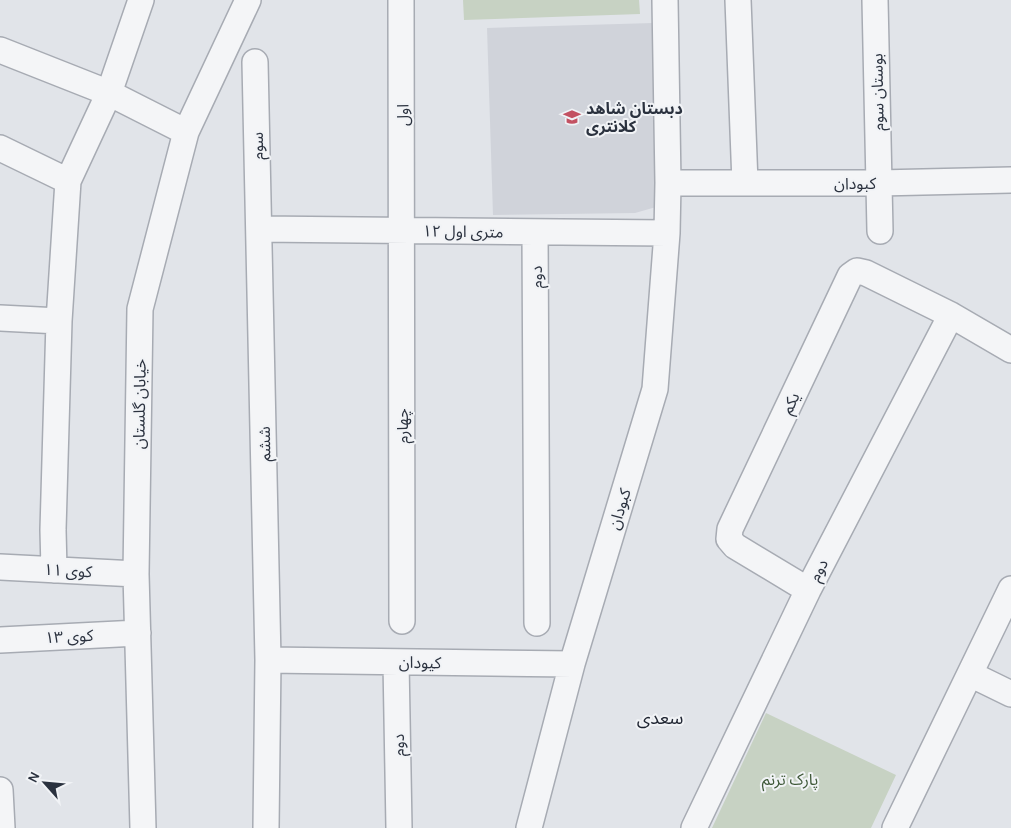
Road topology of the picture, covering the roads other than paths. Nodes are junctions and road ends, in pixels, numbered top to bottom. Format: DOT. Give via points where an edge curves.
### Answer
graph roads {
  1 [pos="141,0"];
  2 [pos="248,0"];
  3 [pos="401,0"];
  4 [pos="665,0"];
  5 [pos="738,0"];
  6 [pos="875,0"];
  7 [pos="0,50"];
  8 [pos="255,62"];
  9 [pos="109,94"];
  10 [pos="186,132"];
  11 [pos="0,148"];
  12 [pos="1011,180"];
  13 [pos="68,181"];
  14 [pos="668,183"];
  15 [pos="745,183"];
  16 [pos="879,183"];
  17 [pos="259,229"];
  18 [pos="402,230"];
  19 [pos="535,232"];
  20 [pos="880,232"];
  21 [pos="667,233"];
  22 [pos="950,316"];
  23 [pos="0,318"];
  24 [pos="59,321"];
  25 [pos="1011,350"];
  26 [pos="0,567"];
  27 [pos="54,570"];
  28 [pos="136,574"];
  29 [pos="1011,589"];
  30 [pos="808,590"];
  31 [pos="402,621"];
  32 [pos="537,623"];
  33 [pos="138,633"];
  34 [pos="0,640"];
  35 [pos="268,660"];
  36 [pos="396,662"];
  37 [pos="572,664"];
  38 [pos="970,674"];
  39 [pos="1011,694"];
  40 [pos="0,790"];
  41 [pos="2,828"];
  42 [pos="144,828"];
  43 [pos="266,828"];
  44 [pos="400,828"];
  45 [pos="529,828"];
  46 [pos="694,828"];
  47 [pos="895,828"];
  1 -- 9 [label="street"];
  2 -- 10 [label="street, خیابان گلستان"];
  3 -- 18 [label="street, اول"];
  4 -- 14 [label="street, کبودان"];
  5 -- 15 [label="street"];
  6 -- 16 [label="street, بوستان سوم"];
  7 -- 9 [label="street"];
  8 -- 17 [label="street, سوم"];
  9 -- 10 [label="street"];
  9 -- 13 [label="street"];
  10 -- 28 [label="street, خیابان گلستان" via="140,309"];
  11 -- 13 [label="street"];
  12 -- 16 [label="street, کبودان"];
  13 -- 24 [label="street"];
  14 -- 15 [label="street, کبودان"];
  14 -- 21 [label="street, کبودان"];
  15 -- 16 [label="street, کبودان"];
  16 -- 20 [label="street, بوستان سوم"];
  17 -- 18 [label="street, ۱۲ متری اول"];
  17 -- 35 [label="street, ششم"];
  18 -- 19 [label="street, ۱۲ متری اول"];
  18 -- 31 [label="street, چهارم"];
  19 -- 21 [label="street, ۱۲ متری اول"];
  19 -- 32 [label="street, دوم"];
  21 -- 37 [label="street, کبودان" via="655,389"];
  22 -- 25 [label="street"];
  22 -- 30 [label="street, دوم"];
  22 -- 30 [label="street, یکم" via="866,272 857,271 850,276 728,539"];
  23 -- 24 [label="street"];
  24 -- 27 [label="street"];
  26 -- 27 [label="street, کوی ۱۱"];
  27 -- 28 [label="street, کوی ۱۱"];
  28 -- 33 [label="street, خیابان گلستان"];
  29 -- 38 [label="street"];
  30 -- 46 [label="street, دوم"];
  33 -- 34 [label="street, کوی ۱۳"];
  33 -- 42 [label="street, خیابان گلستان"];
  35 -- 36 [label="street, کیودان"];
  35 -- 43 [label="street"];
  36 -- 37 [label="street, کیودان"];
  36 -- 44 [label="street, دوم"];
  37 -- 45 [label="street, کبودان"];
  38 -- 39 [label="street"];
  38 -- 47 [label="street"];
  40 -- 41 [label="street"];
}
